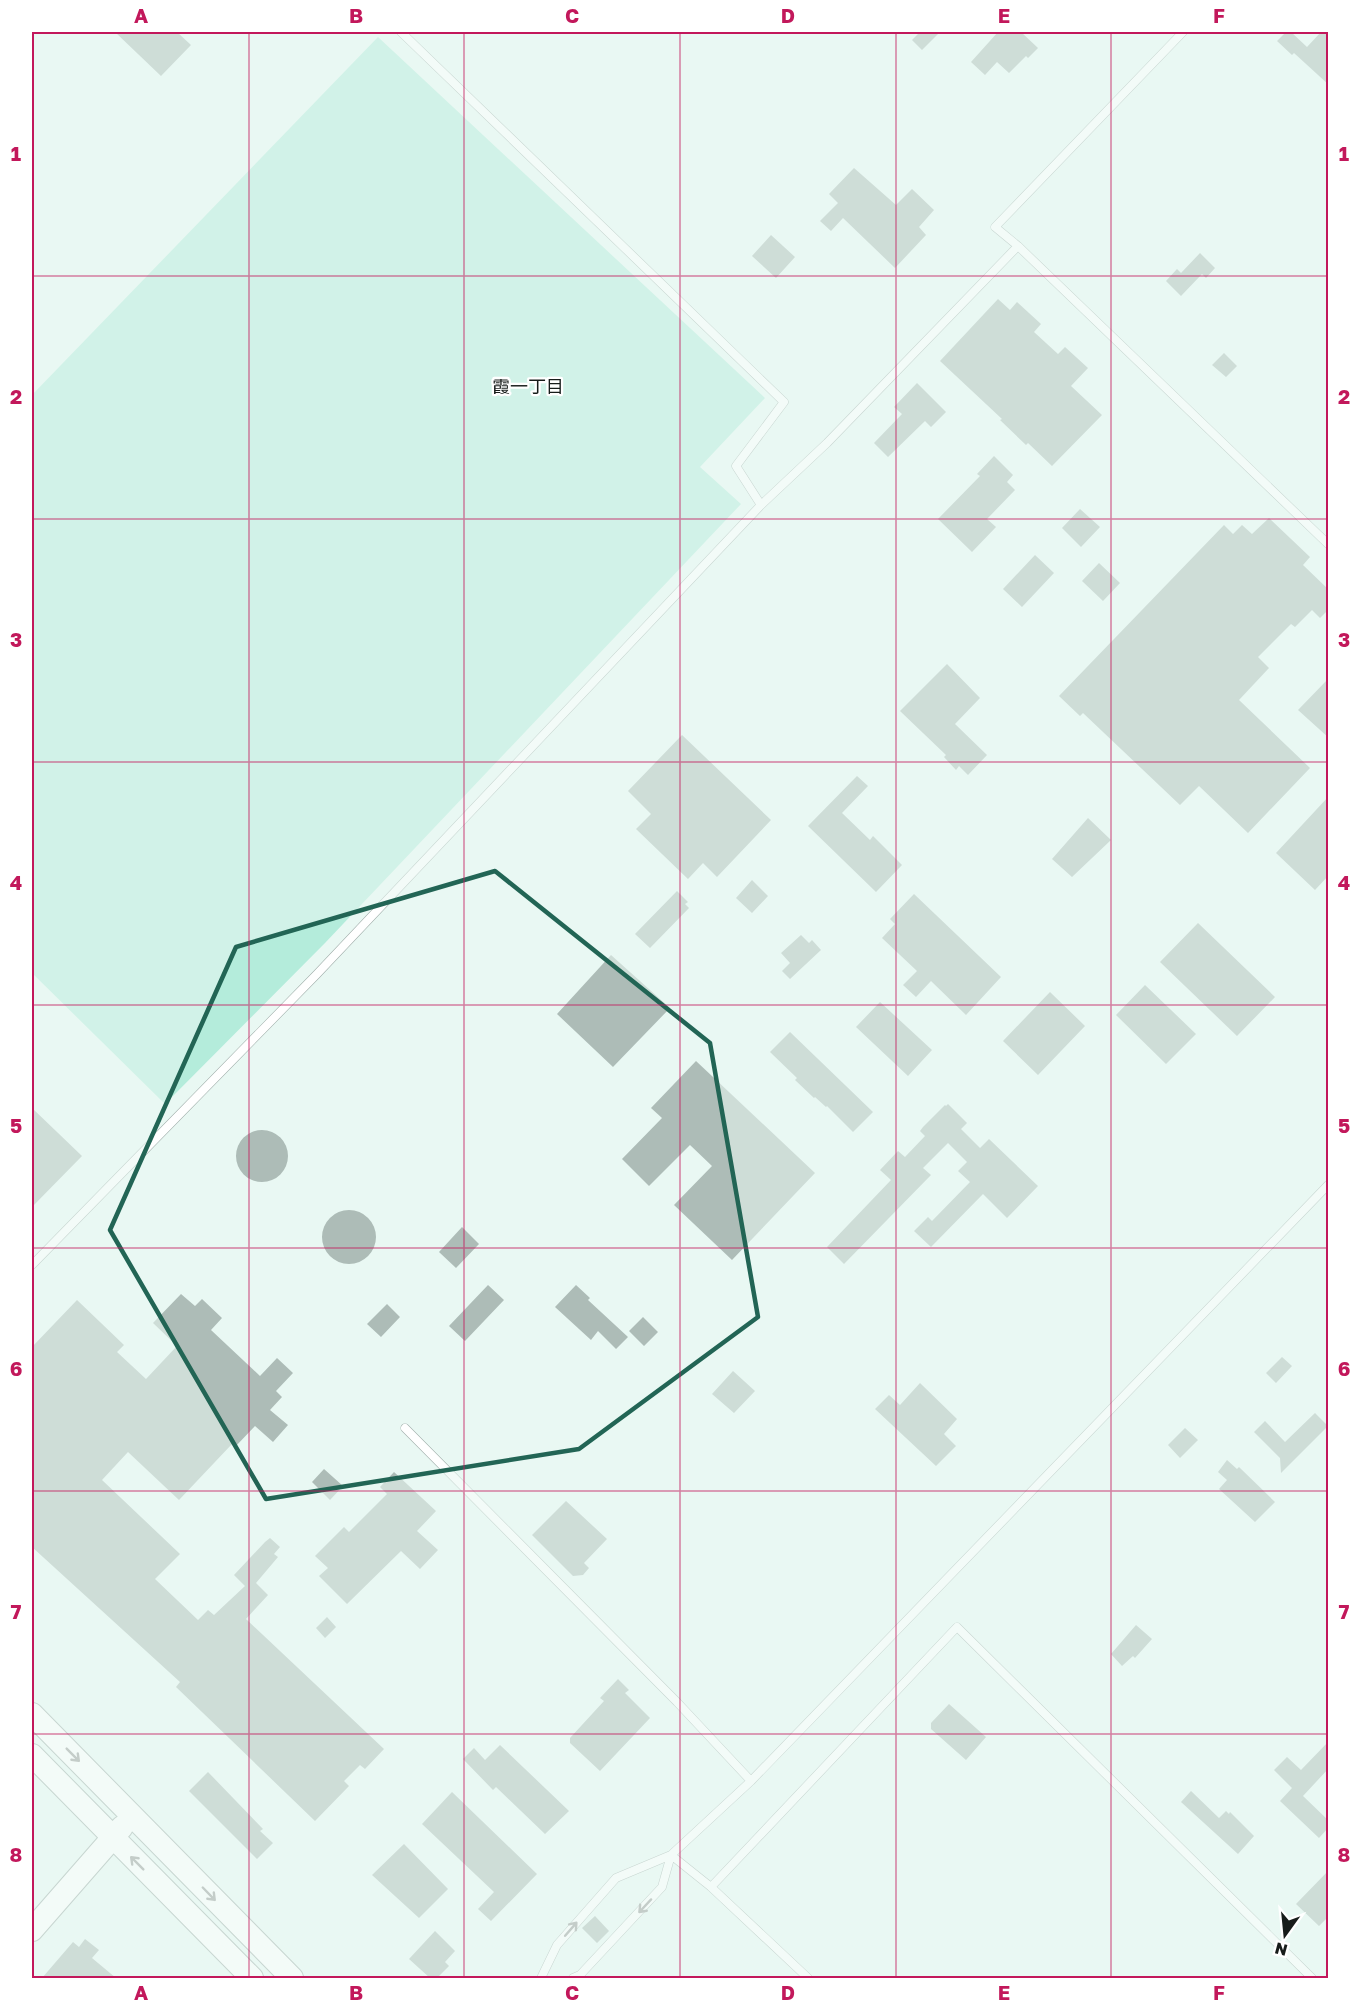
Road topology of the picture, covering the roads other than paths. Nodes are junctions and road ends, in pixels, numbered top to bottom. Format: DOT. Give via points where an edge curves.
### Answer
graph roads {
  1 [pos="401,32"];
  2 [pos="1183,32"];
  3 [pos="1018,246"];
  4 [pos="761,505"];
  5 [pos="1329,544"];
  6 [pos="1327,1189"];
  7 [pos="32,1265"];
  8 [pos="405,1428"];
  9 [pos="32,1714"];
  10 [pos="32,1755"];
  11 [pos="751,1781"];
  12 [pos="133,1816"];
  13 [pos="112,1838"];
  14 [pos="671,1856"];
  15 [pos="711,1887"];
  16 [pos="32,1930"];
  17 [pos="252,1978"];
  18 [pos="292,1978"];
  19 [pos="541,1978"];
  20 [pos="573,1978"];
  21 [pos="808,1978"];
  22 [pos="1312,1978"];
  1 -- 4 [label="lane" via="784,402 736,466"];
  2 -- 3 [label="lane" via="995,227"];
  3 -- 4 [label="lane" via="827,443"];
  3 -- 5 [label="lane"];
  4 -- 7 [label="lane" via="317,974"];
  6 -- 11 [label="lane"];
  8 -- 11 [label="lane"];
  9 -- 12 [label="street, one-way"];
  10 -- 13 [label="street"];
  11 -- 14 [label="lane"];
  12 -- 13 [label="street"];
  12 -- 18 [label="street, one-way"];
  13 -- 16 [label="street"];
  17 -- 13 [label="street, one-way"];
  14 -- 15 [label="lane"];
  19 -- 14 [label="lane, one-way" via="557,1945 616,1878"];
  14 -- 20 [label="lane, one-way" via="662,1887"];
  15 -- 21 [label="lane"];
  15 -- 22 [label="lane" via="957,1627"];
}
